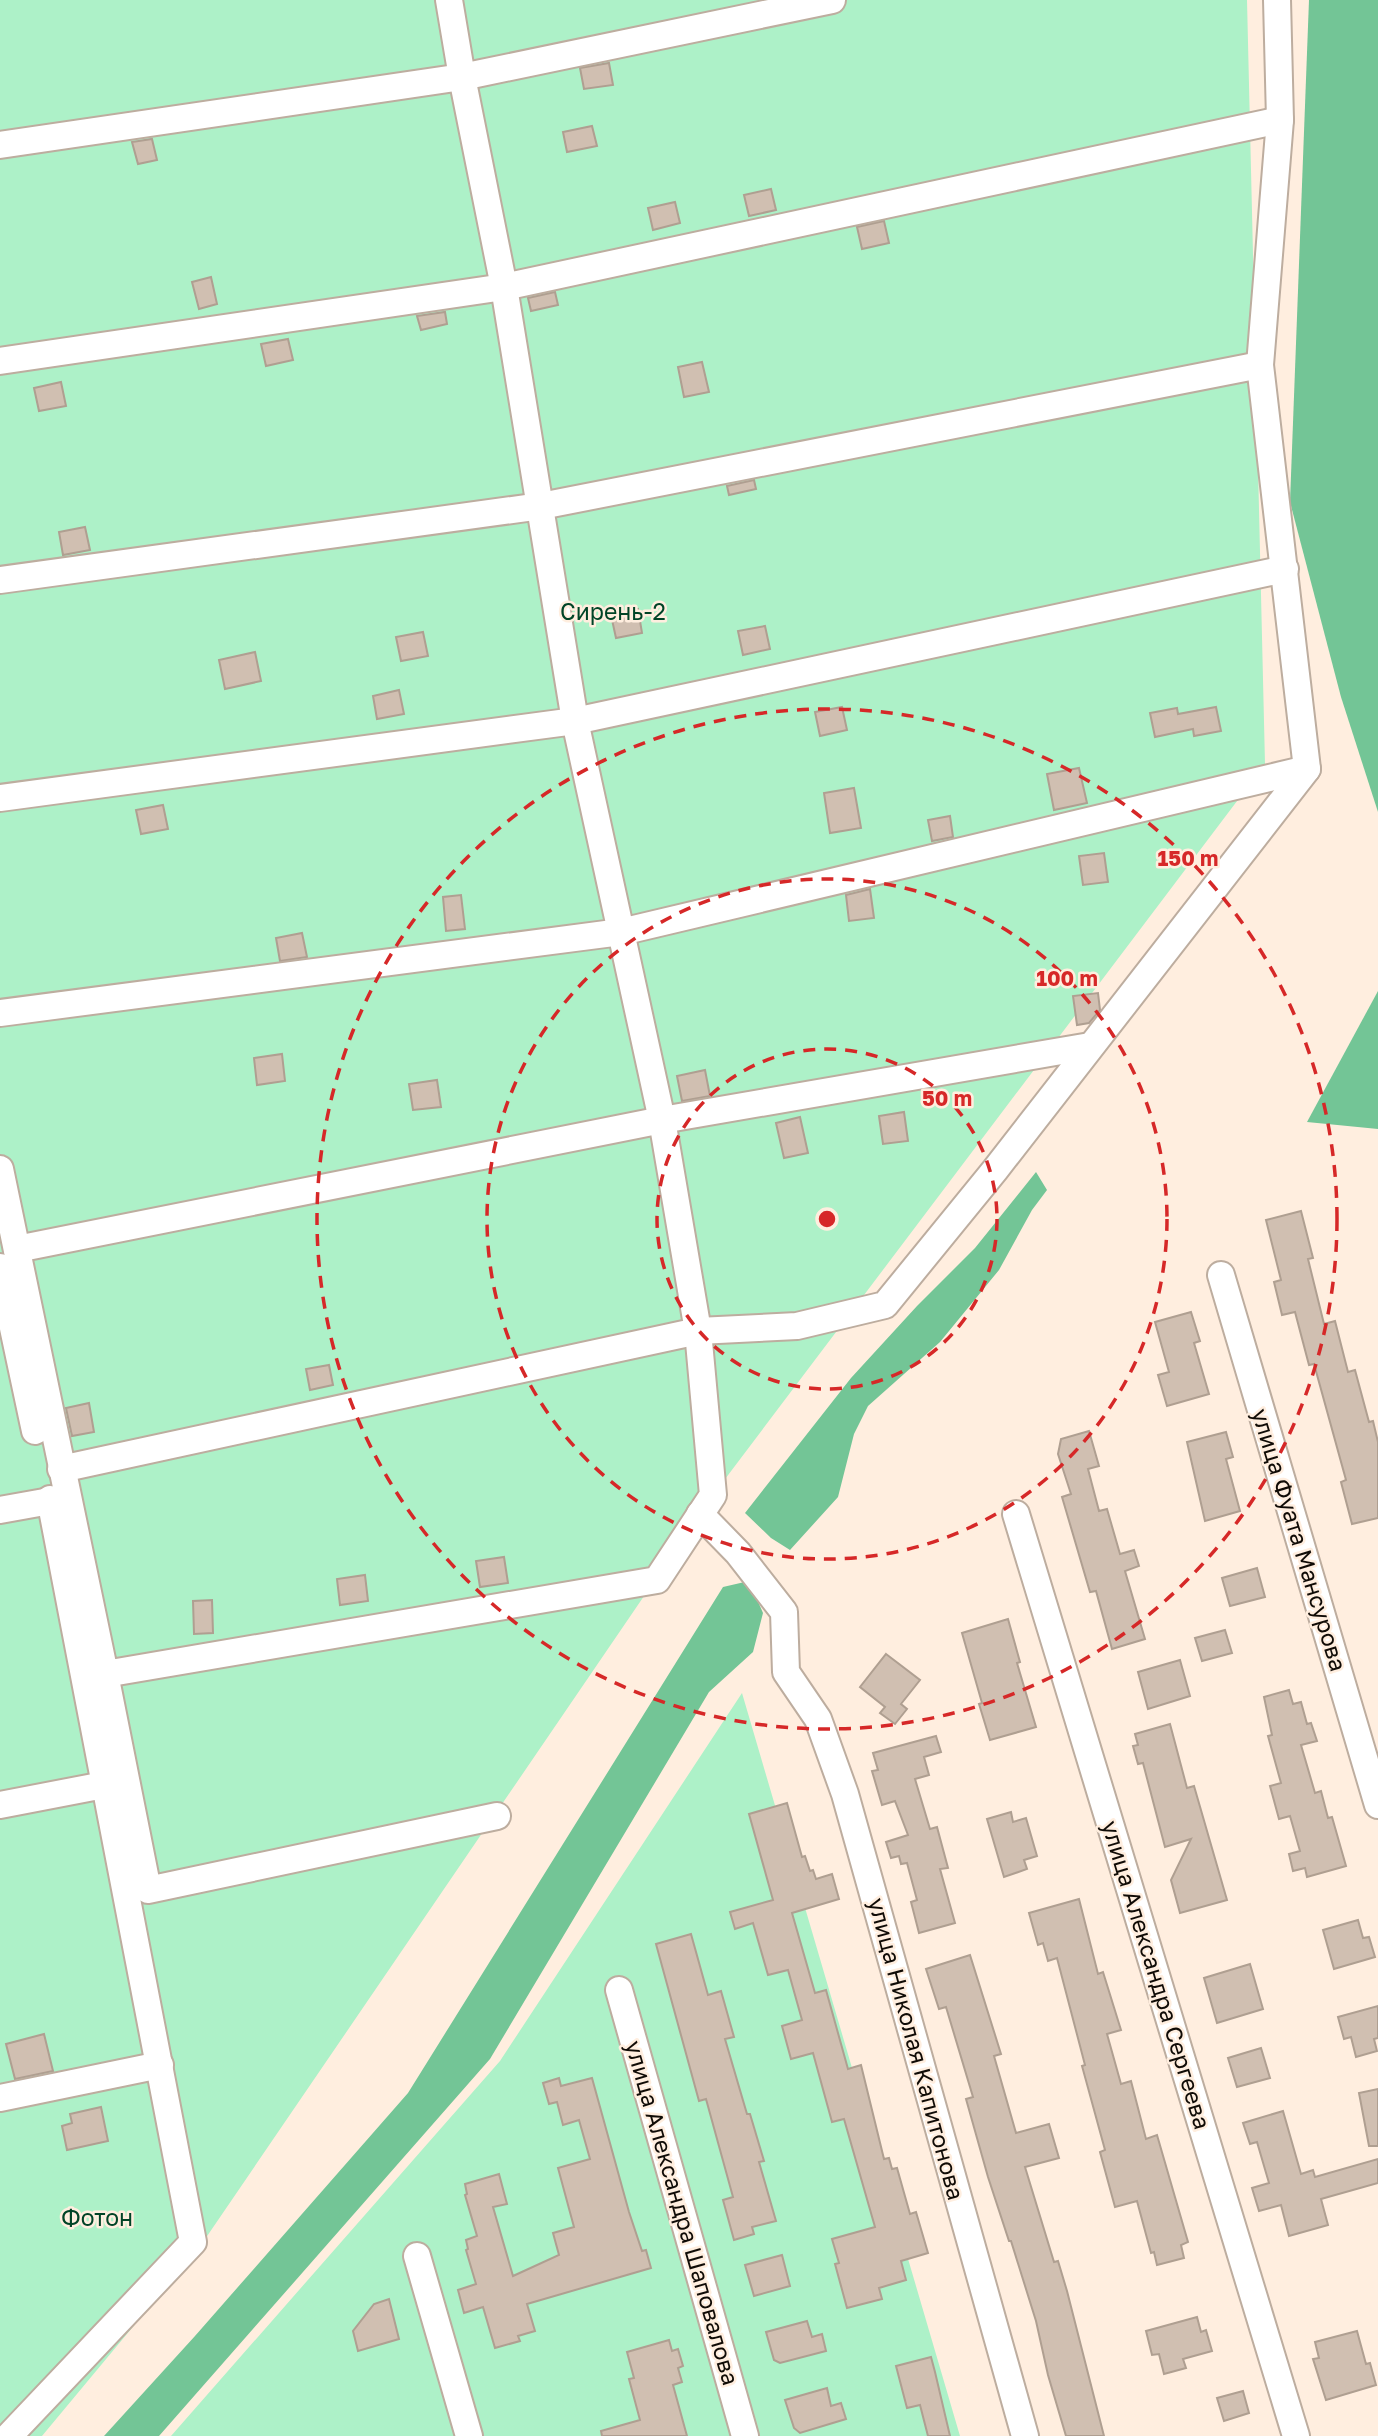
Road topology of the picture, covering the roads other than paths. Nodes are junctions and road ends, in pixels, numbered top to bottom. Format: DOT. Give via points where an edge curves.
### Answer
graph roads {
  1 [pos="449,0"];
  2 [pos="832,0"];
  3 [pos="1277,0"];
  4 [pos="462,77"];
  5 [pos="1280,120"];
  6 [pos="0,145"];
  7 [pos="504,287"];
  8 [pos="0,361"];
  9 [pos="1260,365"];
  10 [pos="541,506"];
  11 [pos="1285,569"];
  12 [pos="0,580"];
  13 [pos="575,721"];
  14 [pos="1307,769"];
  15 [pos="0,798"];
  16 [pos="621,932"];
  17 [pos="0,1013"];
  18 [pos="1090,1046"];
  19 [pos="662,1119"];
  20 [pos="0,1169"];
  21 [pos="8,1258"];
  22 [pos="1221,1275"];
  23 [pos="698,1331"];
  24 [pos="61,1469"];
  25 [pos="50,1501"];
  26 [pos="0,1510"];
  27 [pos="700,1514"];
  28 [pos="1016,1514"];
  29 [pos="105,1674"];
  30 [pos="104,1785"];
  31 [pos="0,1805"];
  32 [pos="1378,1805"];
  33 [pos="497,1816"];
  34 [pos="620,1990"];
  35 [pos="160,2065"];
  36 [pos="0,2098"];
  37 [pos="416,2256"];
  38 [pos="9,2436"];
  39 [pos="469,2436"];
  40 [pos="745,2436"];
  41 [pos="1025,2436"];
  42 [pos="1296,2436"];
  1 -- 4 [label="street"];
  2 -- 4 [label="street"];
  3 -- 5 [label="street"];
  4 -- 6 [label="street"];
  4 -- 7 [label="street"];
  5 -- 7 [label="street"];
  5 -- 9 [label="street"];
  7 -- 8 [label="street"];
  7 -- 10 [label="street"];
  9 -- 10 [label="street"];
  9 -- 11 [label="street"];
  10 -- 12 [label="street"];
  10 -- 13 [label="street"];
  11 -- 13 [label="street"];
  11 -- 14 [label="street"];
  13 -- 15 [label="street"];
  13 -- 16 [label="street"];
  14 -- 16 [label="street"];
  14 -- 18 [label="street"];
  16 -- 17 [label="street"];
  16 -- 19 [label="street"];
  18 -- 19 [label="street"];
  18 -- 23 [label="street" via="885,1305 797,1326"];
  19 -- 21 [label="street"];
  19 -- 23 [label="street"];
  20 -- 21 [label="street"];
  21 -- 24 [label="street"];
  21 -- 25 [label="street"];
  22 -- 32 [label="street, улица Фуата Мансурова"];
  23 -- 24 [label="street"];
  23 -- 27 [label="street" via="713,1495"];
  24 -- 29 [label="street"];
  25 -- 26 [label="street"];
  25 -- 30 [label="street"];
  27 -- 29 [label="street" via="657,1580"];
  27 -- 41 [label="street, улица Николая Капитонова" via="784,1612 786,1672 818,1719 845,1794"];
  28 -- 42 [label="street, улица Александра Сергеева"];
  29 -- 33 [label="street" via="148,1891"];
  30 -- 31 [label="street"];
  30 -- 35 [label="street"];
  34 -- 40 [label="street, улица Александра Шаповалова"];
  35 -- 36 [label="street"];
  35 -- 38 [label="street" via="193,2242"];
  37 -- 39 [label="street"];
}
